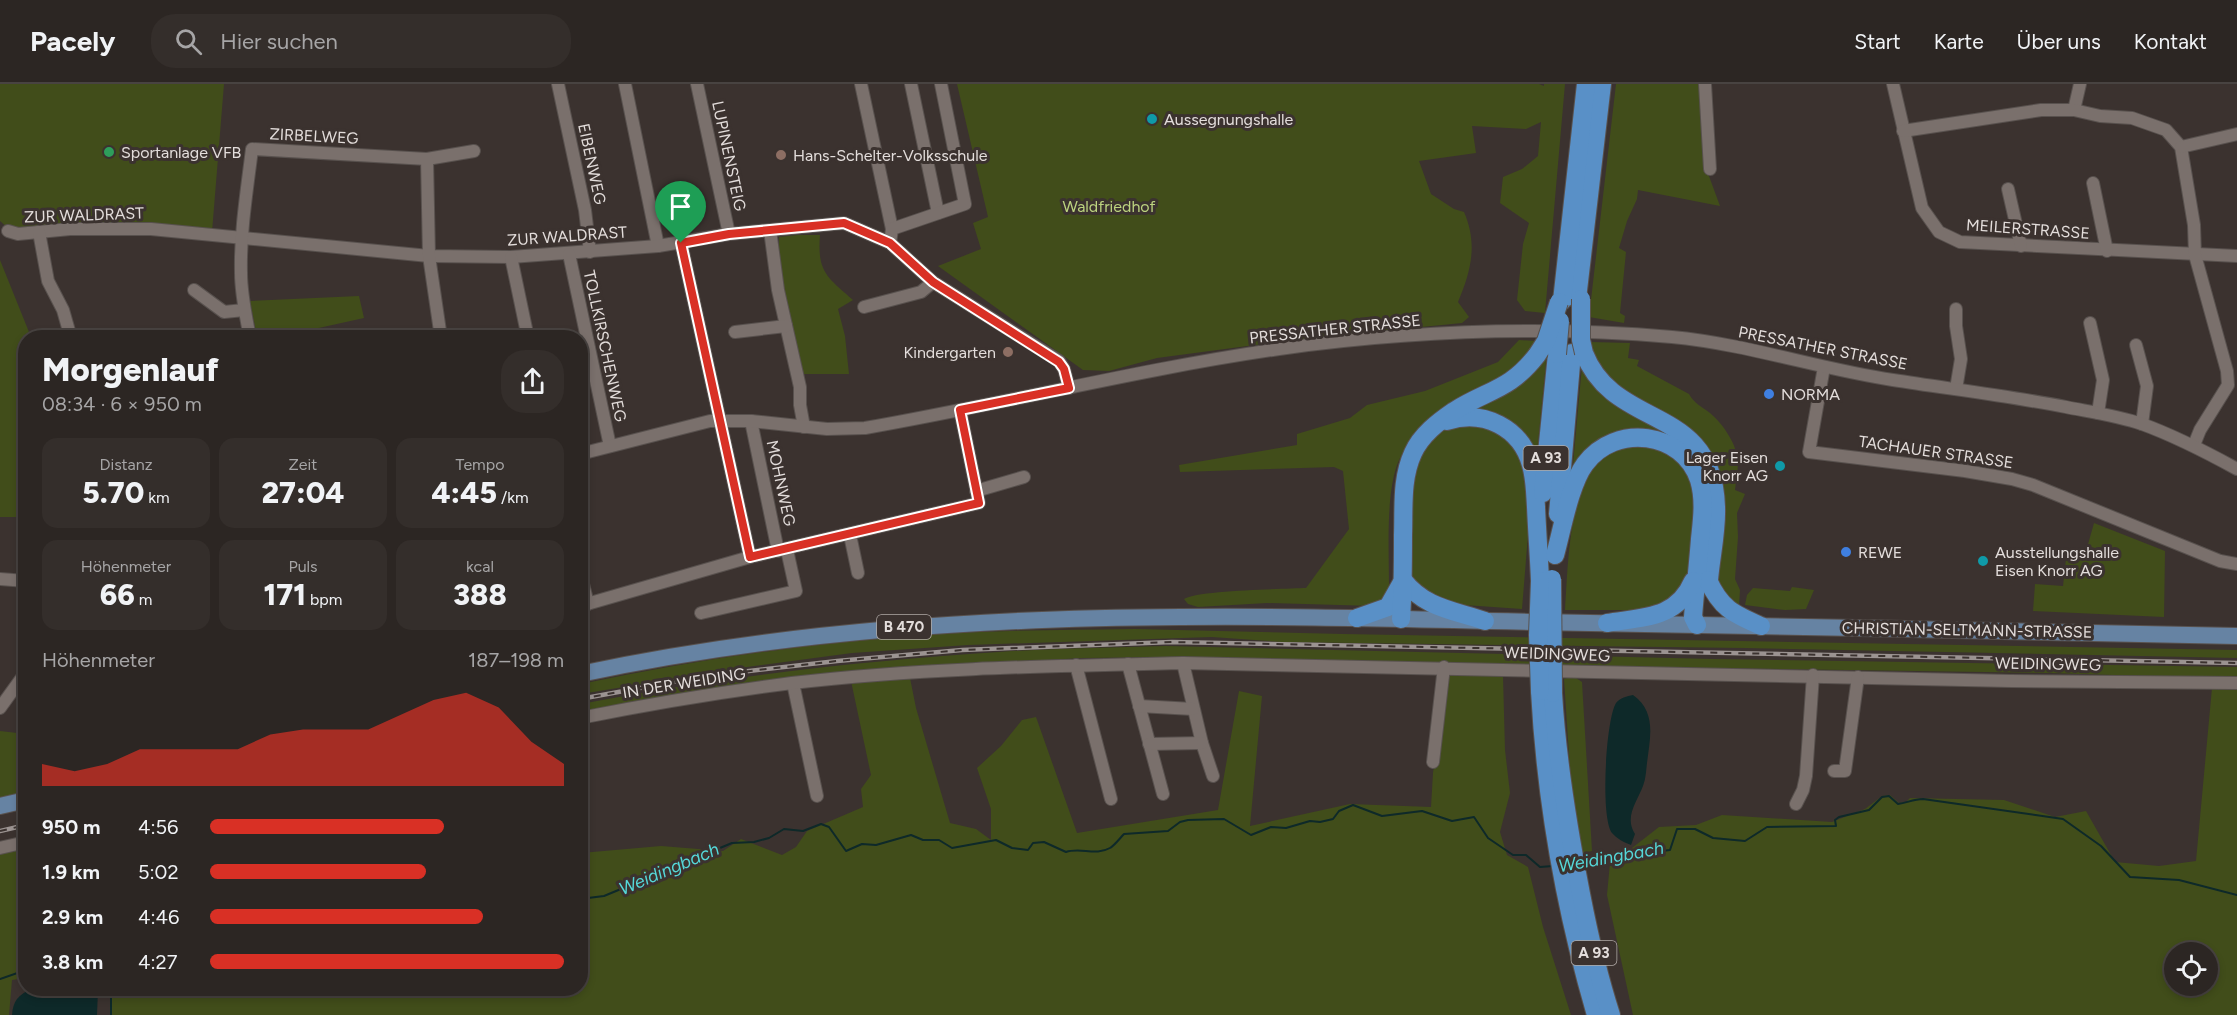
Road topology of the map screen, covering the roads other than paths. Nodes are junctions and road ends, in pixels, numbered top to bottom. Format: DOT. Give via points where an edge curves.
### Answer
graph roads {
  1 [pos="558,84"];
  2 [pos="625,84"];
  3 [pos="697,84"];
  4 [pos="861,84"];
  5 [pos="911,84"];
  6 [pos="941,84"];
  7 [pos="1586,84"];
  8 [pos="1602,84"];
  9 [pos="1705,84"];
  10 [pos="1893,84"];
  11 [pos="2080,84"];
  12 [pos="2074,110"];
  13 [pos="1903,131"];
  14 [pos="2237,134"];
  15 [pos="2181,147"];
  16 [pos="474,151"];
  17 [pos="427,159"];
  18 [pos="1710,168"];
  19 [pos="2093,183"];
  20 [pos="2008,189"];
  21 [pos="939,213"];
  22 [pos="892,229"];
  23 [pos="770,230"];
  24 [pos="8,231"];
  25 [pos="39,232"];
  26 [pos="729,234"];
  27 [pos="243,237"];
  28 [pos="681,243"];
  29 [pos="890,243"];
  30 [pos="658,246"];
  31 [pos="2021,246"];
  32 [pos="2107,251"];
  33 [pos="590,252"];
  34 [pos="569,254"];
  35 [pos="2195,255"];
  36 [pos="429,256"];
  37 [pos="2237,256"];
  38 [pos="512,257"];
  39 [pos="933,282"];
  40 [pos="194,290"];
  41 [pos="1569,298"];
  42 [pos="864,307"];
  43 [pos="1956,309"];
  44 [pos="244,310"];
  45 [pos="2090,323"];
  46 [pos="786,326"];
  47 [pos="69,330"];
  48 [pos="248,330"];
  49 [pos="440,330"];
  50 [pos="526,330"];
  51 [pos="585,330"];
  52 [pos="735,332"];
  53 [pos="588,343"];
  54 [pos="2136,345"];
  55 [pos="1571,353"];
  56 [pos="1824,367"];
  57 [pos="1069,388"];
  58 [pos="1956,389"];
  59 [pos="960,410"];
  60 [pos="2098,413"];
  61 [pos="720,421"];
  62 [pos="751,421"];
  63 [pos="2142,424"];
  64 [pos="1434,426"];
  65 [pos="804,427"];
  66 [pos="2194,445"];
  67 [pos="610,446"];
  68 [pos="588,452"];
  69 [pos="2237,469"];
  70 [pos="1024,477"];
  71 [pos="978,497"];
  72 [pos="850,535"];
  73 [pos="783,551"];
  74 [pos="750,557"];
  75 [pos="2237,564"];
  76 [pos="1547,569"];
  77 [pos="858,573"];
  78 [pos="1703,576"];
  79 [pos="0,579"];
  80 [pos="18,580"];
  81 [pos="1403,580"];
  82 [pos="588,604"];
  83 [pos="701,613"];
  84 [pos="1357,618"];
  85 [pos="1401,618"];
  86 [pos="1485,621"];
  87 [pos="1607,623"];
  88 [pos="1697,625"];
  89 [pos="1761,626"];
  90 [pos="2237,636"];
  91 [pos="1183,663"];
  92 [pos="1128,664"];
  93 [pos="1076,665"];
  94 [pos="1444,667"];
  95 [pos="974,670"];
  96 [pos="588,673"];
  97 [pos="1813,675"];
  98 [pos="1858,677"];
  99 [pos="2237,682"];
  100 [pos="18,683"];
  101 [pos="793,683"];
  102 [pos="1139,706"];
  103 [pos="0,708"];
  104 [pos="1193,709"];
  105 [pos="588,716"];
  106 [pos="1202,743"];
  107 [pos="1149,744"];
  108 [pos="1433,762"];
  109 [pos="1834,771"];
  110 [pos="1213,776"];
  111 [pos="1163,794"];
  112 [pos="817,796"];
  113 [pos="1111,799"];
  114 [pos="18,802"];
  115 [pos="1796,804"];
  116 [pos="0,806"];
  117 [pos="18,844"];
  118 [pos="0,848"];
  119 [pos="1573,892"];
  120 [pos="1596,1015"];
  121 [pos="1611,1015"];
  1 -- 33 [label="street, EIBENWEG"];
  2 -- 30 [label="street"];
  3 -- 26 [label="street, LUPINENSTEIG"];
  4 -- 22 [label="street"];
  5 -- 21 [label="street"];
  6 -- 21 [label="street" via="965,204"];
  7 -- 41 [label="highway, A 93"];
  8 -- 41 [label="highway, A 93" via="1580,273"];
  9 -- 18 [label="street"];
  10 -- 13 [label="street, MEILERSTRASSE"];
  11 -- 12 [label="street"];
  12 -- 13 [label="street" via="2041,110"];
  12 -- 15 [label="street" via="2132,118 2166,130"];
  13 -- 31 [label="street, MEILERSTRASSE" via="1922,208 1939,232 1960,242"];
  14 -- 15 [label="street"];
  15 -- 35 [label="street"];
  16 -- 17 [label="street, ZIRBELWEG"];
  17 -- 27 [label="street, ZIRBELWEG" via="252,149"];
  17 -- 36 [label="street"];
  19 -- 32 [label="street"];
  20 -- 31 [label="street"];
  21 -- 22 [label="street"];
  22 -- 29 [label="street"];
  23 -- 26 [label="street, ZUR WALDRAST"];
  23 -- 29 [label="street, ZUR WALDRAST" via="844,223"];
  23 -- 46 [label="street"];
  24 -- 25 [label="street, ZUR WALDRAST"];
  25 -- 27 [label="street, ZUR WALDRAST" via="140,228"];
  25 -- 47 [label="street" via="48,281"];
  26 -- 28 [label="street, ZUR WALDRAST"];
  27 -- 36 [label="street, ZUR WALDRAST"];
  27 -- 44 [label="street"];
  28 -- 30 [label="street, ZUR WALDRAST"];
  28 -- 61 [label="street"];
  29 -- 39 [label="street, ZUR WALDRAST"];
  30 -- 33 [label="street, ZUR WALDRAST"];
  31 -- 32 [label="street, MEILERSTRASSE"];
  32 -- 35 [label="street, MEILERSTRASSE"];
  33 -- 34 [label="street, ZUR WALDRAST"];
  34 -- 38 [label="street, ZUR WALDRAST"];
  34 -- 51 [label="street, TOLLKIRSCHENWEG"];
  35 -- 37 [label="street, MEILERSTRASSE"];
  35 -- 66 [label="street" via="2228,385"];
  36 -- 38 [label="street, ZUR WALDRAST"];
  36 -- 49 [label="street"];
  38 -- 50 [label="street"];
  39 -- 42 [label="street" via="921,292"];
  39 -- 57 [label="street, ZUR WALDRAST" via="1059,362"];
  40 -- 44 [label="street" via="224,312"];
  41 -- 55 [label="highway, A 93, bridge"];
  41 -- 55 [label="highway, bridge" via="1581,340"];
  41 -- 64 [label="highway, bridge" via="1524,372"];
  43 -- 58 [label="street" via="1961,359"];
  44 -- 48 [label="street"];
  45 -- 60 [label="street" via="2103,380"];
  46 -- 52 [label="street"];
  46 -- 65 [label="street" via="800,387"];
  53 -- 67 [label="street, TOLLKIRSCHENWEG"];
  54 -- 63 [label="street" via="2147,386"];
  55 -- 76 [label="highway, A 93" via="1545,469"];
  55 -- 78 [label="highway" via="1617,397 1688,437 1708,464 1716,508"];
  56 -- 57 [label="street, PRESSATHER STRASSE" via="1672,337 1472,333 1281,349"];
  56 -- 58 [label="street, PRESSATHER STRASSE"];
  56 -- 75 [label="street, TACHAUER STRASSE" via="1809,452 2012,479 2220,561"];
  57 -- 59 [label="street, PRESSATHER STRASSE"];
  58 -- 60 [label="street, PRESSATHER STRASSE"];
  59 -- 65 [label="street, PRESSATHER STRASSE" via="865,428"];
  59 -- 71 [label="street"];
  60 -- 63 [label="street, PRESSATHER STRASSE"];
  61 -- 62 [label="street, PRESSATHER STRASSE"];
  61 -- 67 [label="street, PRESSATHER STRASSE"];
  61 -- 74 [label="street"];
  62 -- 65 [label="street, PRESSATHER STRASSE"];
  62 -- 73 [label="street, MOHNWEG"];
  63 -- 66 [label="street, PRESSATHER STRASSE"];
  64 -- 76 [label="highway" via="1473,417 1495,422 1511,431 1524,447 1532,466"];
  64 -- 81 [label="highway" via="1422,439 1408,467"];
  66 -- 69 [label="street, PRESSATHER STRASSE"];
  67 -- 68 [label="street, PRESSATHER STRASSE"];
  70 -- 71 [label="street"];
  71 -- 72 [label="street"];
  72 -- 73 [label="street"];
  72 -- 77 [label="street"];
  73 -- 74 [label="street"];
  73 -- 83 [label="street, MOHNWEG" via="796,591"];
  74 -- 82 [label="street"];
  76 -- 78 [label="highway" via="1585,463 1613,442 1648,437 1664,441 1682,453 1699,480 1703,501"];
  76 -- 119 [label="highway, A 93, bridge" via="1546,692 1555,732 1563,846"];
  78 -- 87 [label="highway" via="1672,609"];
  78 -- 88 [label="highway" via="1702,616"];
  78 -- 89 [label="highway" via="1726,609"];
  79 -- 80 [label="street"];
  81 -- 84 [label="highway" via="1388,607"];
  81 -- 85 [label="highway"];
  81 -- 86 [label="highway" via="1428,603"];
  84 -- 85 [label="main road, B 470"];
  84 -- 96 [label="main road, B 470" via="1142,616 934,624 759,643"];
  85 -- 86 [label="main road, B 470"];
  86 -- 87 [label="main road, B 470"];
  87 -- 88 [label="main road, B 470"];
  88 -- 89 [label="main road, CHRISTIAN-SELTMANN-STRASSE"];
  89 -- 90 [label="main road, CHRISTIAN-SELTMANN-STRASSE"];
  91 -- 92 [label="street, WEIDINGWEG"];
  91 -- 94 [label="street, WEIDINGWEG"];
  91 -- 104 [label="street"];
  92 -- 93 [label="street, WEIDINGWEG"];
  92 -- 102 [label="street"];
  93 -- 95 [label="street, WEIDINGWEG"];
  93 -- 113 [label="street"];
  94 -- 97 [label="street, WEIDINGWEG"];
  94 -- 108 [label="street"];
  95 -- 101 [label="street, IN DER WEIDING"];
  97 -- 98 [label="street, WEIDINGWEG"];
  97 -- 115 [label="street" via="1806,776"];
  98 -- 99 [label="street, WEIDINGWEG"];
  98 -- 109 [label="street" via="1845,771"];
  100 -- 103 [label="street"];
  101 -- 105 [label="street, IN DER WEIDING" via="656,702"];
  101 -- 112 [label="street"];
  102 -- 104 [label="street"];
  102 -- 107 [label="street"];
  104 -- 106 [label="street"];
  106 -- 107 [label="street"];
  106 -- 110 [label="street"];
  107 -- 111 [label="street"];
  114 -- 116 [label="main road"];
  117 -- 118 [label="street"];
  119 -- 120 [label="highway, A 93" via="1583,969"];
  119 -- 121 [label="highway, A 93" via="1590,936"];
}
